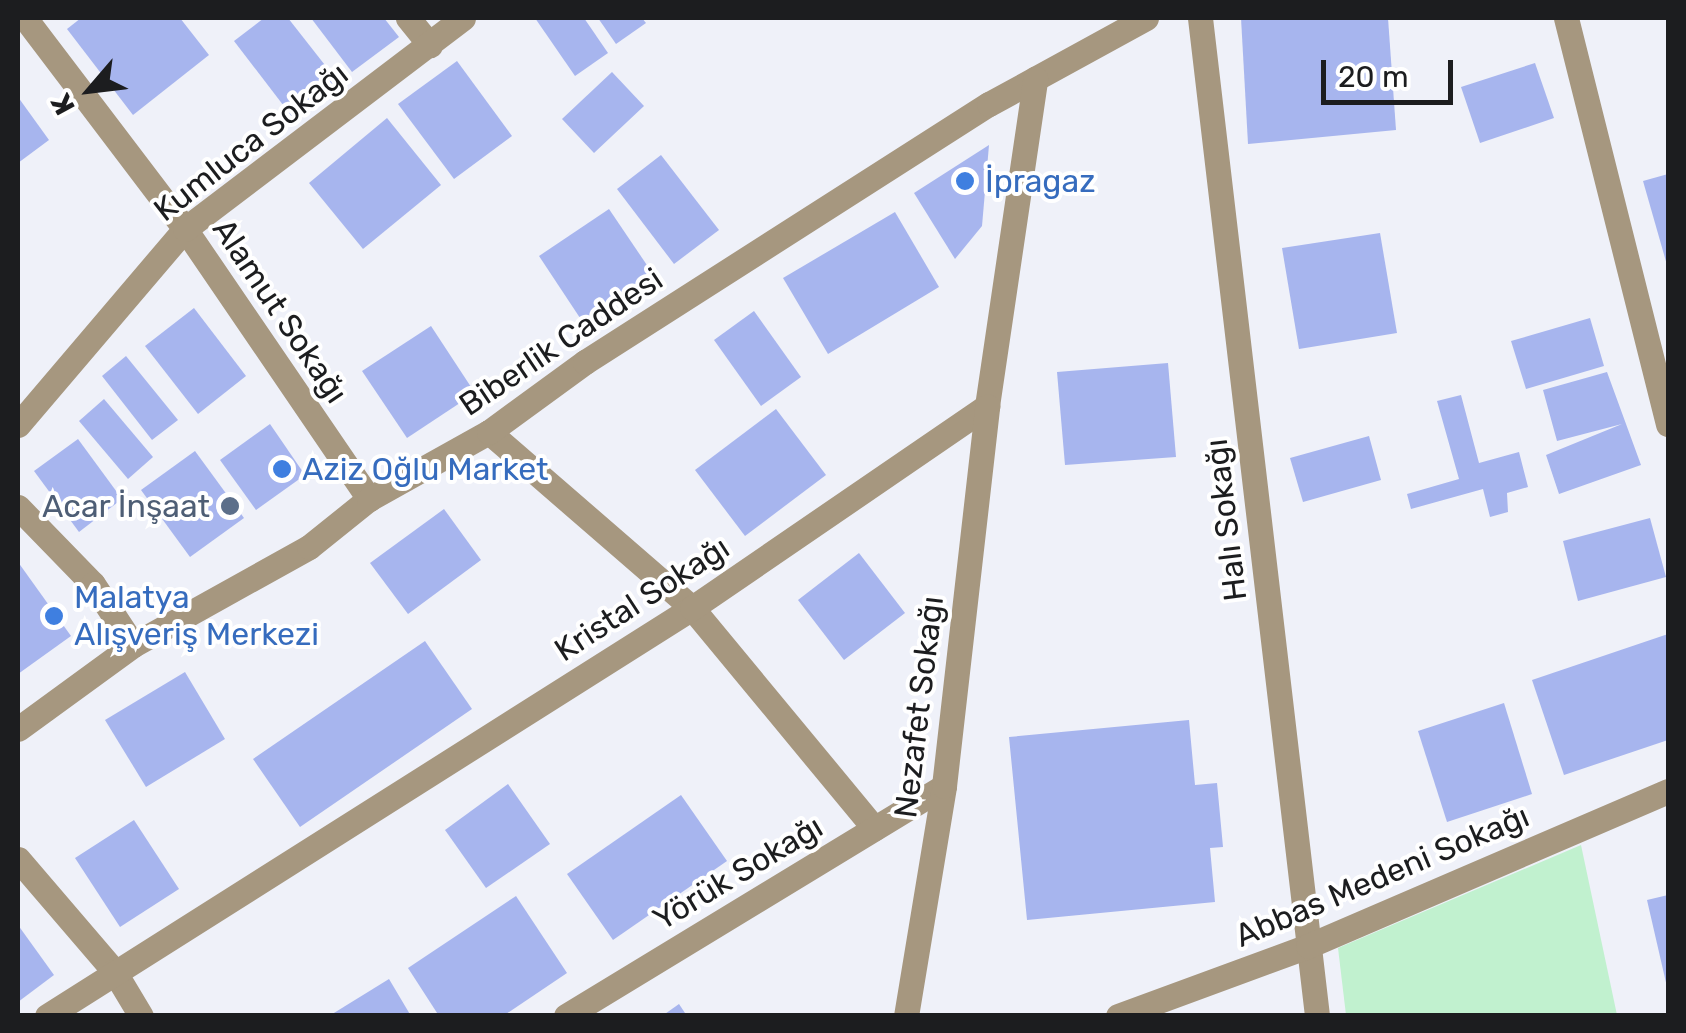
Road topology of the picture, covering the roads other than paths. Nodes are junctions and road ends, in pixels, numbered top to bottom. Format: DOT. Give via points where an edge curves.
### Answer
graph roads {
  1 [pos="25,18"];
  2 [pos="408,18"];
  3 [pos="463,18"];
  4 [pos="1146,18"];
  5 [pos="1200,18"];
  6 [pos="1566,18"];
  7 [pos="430,45"];
  8 [pos="1036,79"];
  9 [pos="185,229"];
  10 [pos="987,406"];
  11 [pos="1668,424"];
  12 [pos="18,425"];
  13 [pos="490,432"];
  14 [pos="370,500"];
  15 [pos="18,507"];
  16 [pos="692,608"];
  17 [pos="133,645"];
  18 [pos="18,729"];
  19 [pos="944,786"];
  20 [pos="1668,791"];
  21 [pos="874,828"];
  22 [pos="18,859"];
  23 [pos="1308,946"];
  24 [pos="114,971"];
  25 [pos="48,1016"];
  26 [pos="141,1016"];
  27 [pos="566,1016"];
  28 [pos="906,1016"];
  29 [pos="1118,1016"];
  30 [pos="1317,1016"];
  1 -- 9 [label="street, Alamut Sokağı"];
  2 -- 7 [label="street"];
  3 -- 7 [label="street, Kumluca Sokağı"];
  4 -- 8 [label="street, Biberlik Caddesi"];
  5 -- 23 [label="street, Halı Sokağı"];
  6 -- 11 [label="street"];
  7 -- 9 [label="street, Kumluca Sokağı"];
  8 -- 10 [label="street"];
  8 -- 13 [label="street, Biberlik Caddesi" via="585,362"];
  9 -- 12 [label="street, Kumluca Sokağı"];
  9 -- 14 [label="street, Alamut Sokağı"];
  10 -- 16 [label="street, Kristal Sokağı"];
  10 -- 19 [label="street, Nezafet Sokağı"];
  13 -- 14 [label="street, Biberlik Caddesi"];
  13 -- 16 [label="street"];
  14 -- 17 [label="street, Biberlik Caddesi" via="309,547"];
  15 -- 17 [label="street" via="93,584"];
  16 -- 21 [label="street"];
  16 -- 24 [label="street, Kristal Sokağı"];
  17 -- 18 [label="street, Biberlik Caddesi"];
  19 -- 21 [label="street, Yörük Sokağı"];
  19 -- 28 [label="street, Nezafet Sokağı"];
  20 -- 23 [label="street, Abbas Medeni Sokağı"];
  21 -- 27 [label="street, Yörük Sokağı"];
  22 -- 24 [label="street"];
  23 -- 29 [label="street, Abbas Medeni Sokağı"];
  23 -- 30 [label="street, Halı Sokağı"];
  24 -- 25 [label="street, Kristal Sokağı"];
  24 -- 26 [label="street"];
}
